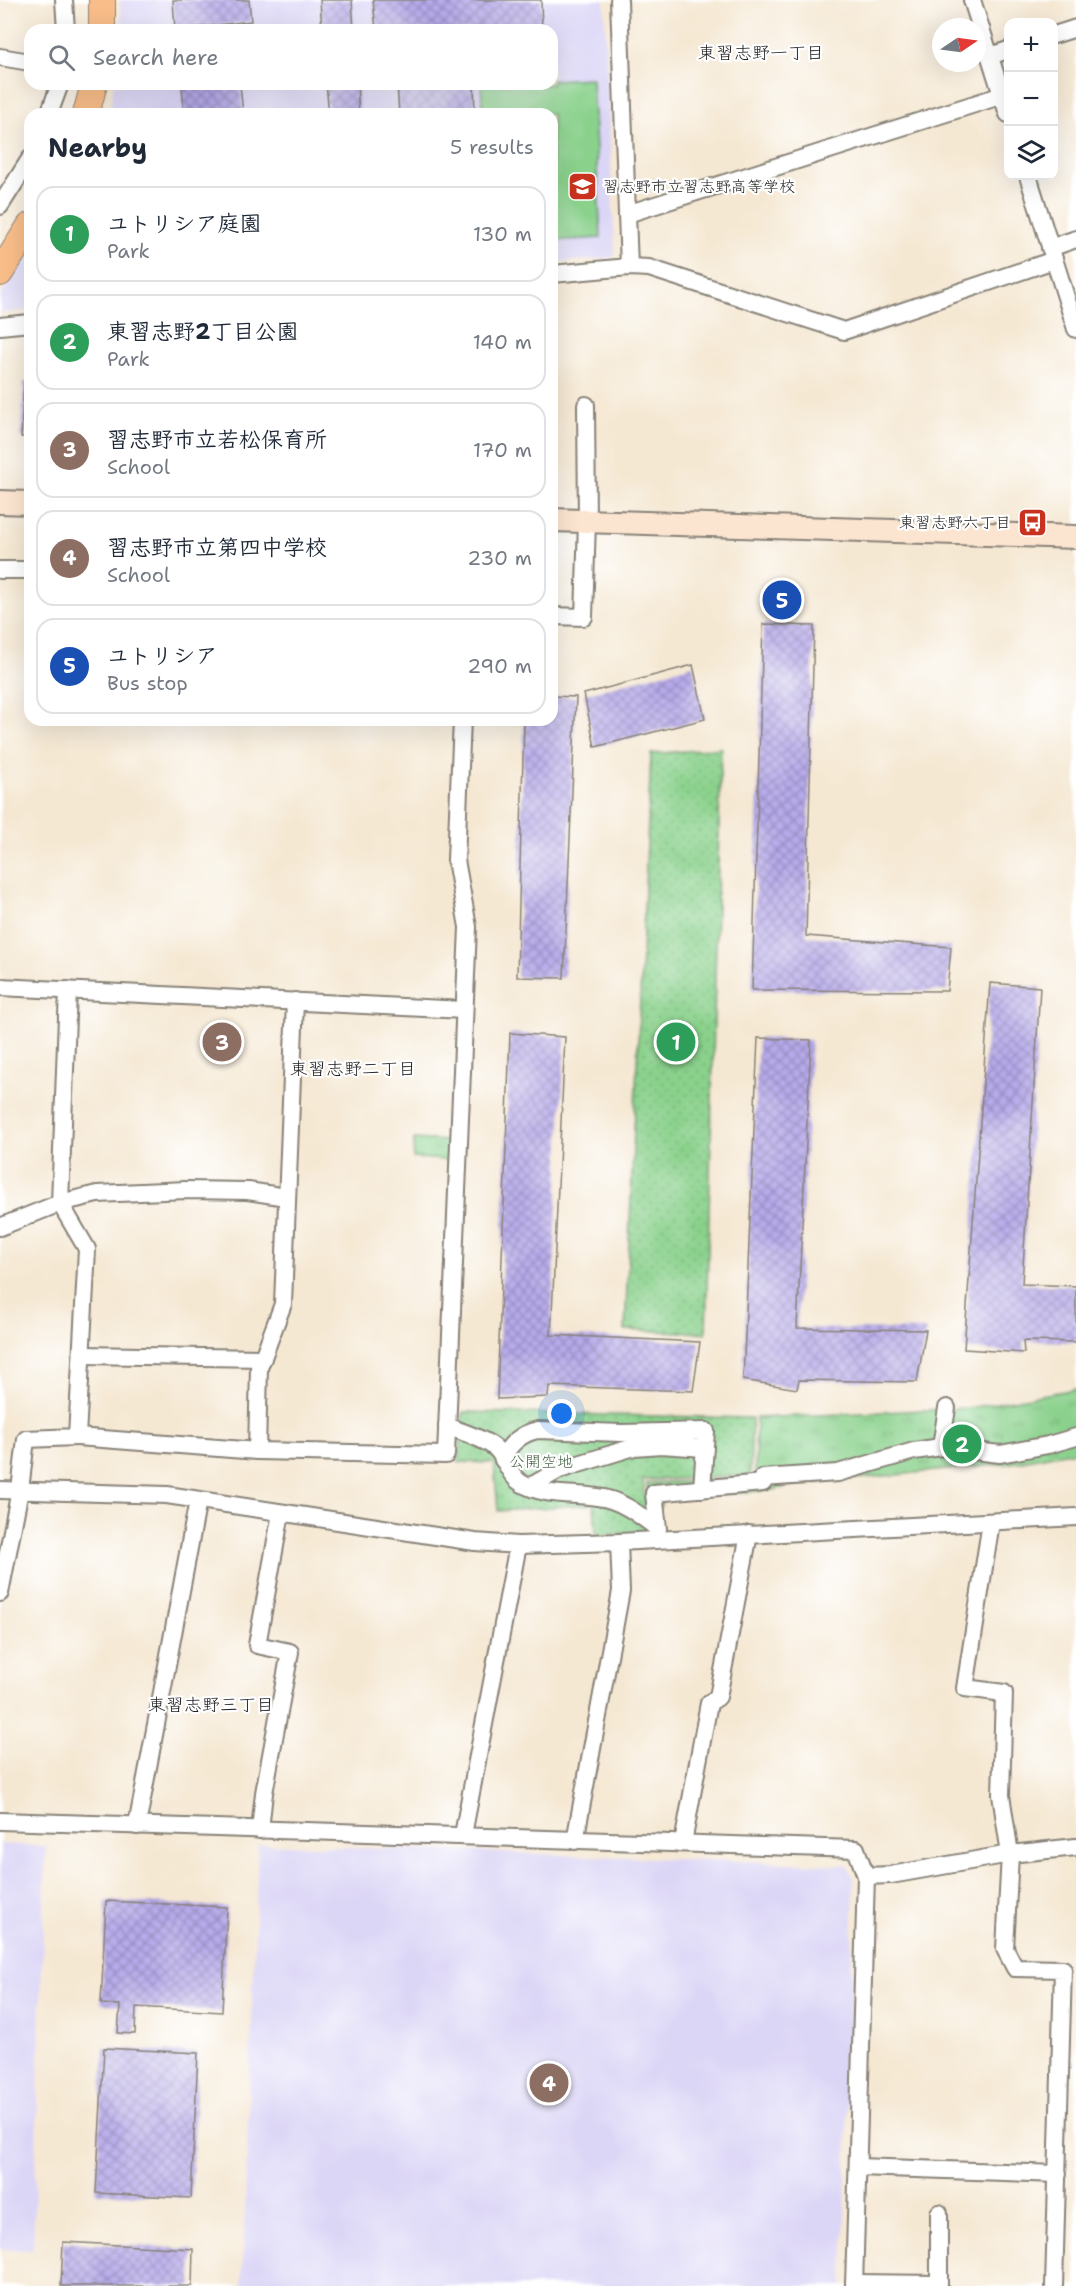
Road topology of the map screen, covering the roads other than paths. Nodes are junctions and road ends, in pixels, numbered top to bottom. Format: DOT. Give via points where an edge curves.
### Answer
graph roads {
  1 [pos="64,0"];
  2 [pos="102,0"];
  3 [pos="619,0"];
  4 [pos="972,0"];
  5 [pos="66,24"];
  6 [pos="102,24"];
  7 [pos="1076,28"];
  8 [pos="1058,33"];
  9 [pos="1004,51"];
  10 [pos="990,56"];
  11 [pos="0,57"];
  12 [pos="24,61"];
  13 [pos="58,90"];
  14 [pos="92,90"];
  15 [pos="1002,95"];
  16 [pos="1004,101"];
  17 [pos="51,108"];
  18 [pos="88,108"];
  19 [pos="24,168"];
  20 [pos="1029,180"];
  21 [pos="0,206"];
  22 [pos="627,214"];
  23 [pos="24,235"];
  24 [pos="1076,239"];
  25 [pos="1052,254"];
  26 [pos="629,267"];
  27 [pos="0,273"];
  28 [pos="558,273"];
  29 [pos="24,324"];
  30 [pos="0,326"];
  31 [pos="1076,329"];
  32 [pos="586,405"];
  33 [pos="0,502"];
  34 [pos="24,503"];
  35 [pos="558,520"];
  36 [pos="587,521"];
  37 [pos="1076,537"];
  38 [pos="0,570"];
  39 [pos="24,570"];
  40 [pos="558,616"];
  41 [pos="462,726"];
  42 [pos="0,987"];
  43 [pos="68,990"];
  44 [pos="295,1001"];
  45 [pos="464,1010"];
  46 [pos="286,1197"];
  47 [pos="60,1203"];
  48 [pos="0,1227"];
  49 [pos="82,1355"];
  50 [pos="263,1358"];
  51 [pos="944,1420"];
  52 [pos="447,1426"];
  53 [pos="77,1437"];
  54 [pos="1076,1437"];
  55 [pos="941,1447"];
  56 [pos="705,1448"];
  57 [pos="257,1451"];
  58 [pos="503,1460"];
  59 [pos="531,1486"];
  60 [pos="702,1489"];
  61 [pos="0,1490"];
  62 [pos="20,1490"];
  63 [pos="198,1500"];
  64 [pos="281,1513"];
  65 [pos="1076,1517"];
  66 [pos="991,1522"];
  67 [pos="749,1534"];
  68 [pos="619,1542"];
  69 [pos="518,1545"];
  70 [pos="0,1593"];
  71 [pos="0,1821"];
  72 [pos="137,1826"];
  73 [pos="260,1830"];
  74 [pos="463,1835"];
  75 [pos="575,1841"];
  76 [pos="683,1843"];
  77 [pos="1076,1847"];
  78 [pos="1010,1854"];
  79 [pos="866,1876"];
  80 [pos="858,2167"];
  81 [pos="1058,2174"];
  82 [pos="939,2213"];
  83 [pos="854,2285"];
  84 [pos="1054,2286"];
  1 -- 5 [label="street"];
  2 -- 6 [label="main road"];
  3 -- 22 [label="street"];
  4 -- 10 [label="street"];
  7 -- 8 [label="street"];
  9 -- 10 [label="street"];
  10 -- 15 [label="street"];
  11 -- 12 [label="street"];
  13 -- 17 [label="street"];
  14 -- 18 [label="main road"];
  15 -- 16 [label="street"];
  15 -- 22 [label="street"];
  19 -- 21 [label="street"];
  20 -- 25 [label="street"];
  22 -- 26 [label="street"];
  23 -- 27 [label="main road"];
  24 -- 25 [label="street"];
  25 -- 26 [label="street" via="844,331 649,268"];
  25 -- 31 [label="street"];
  26 -- 28 [label="street"];
  29 -- 30 [label="street"];
  32 -- 36 [label="street"];
  33 -- 34 [label="street"];
  35 -- 36 [label="street"];
  36 -- 37 [label="street"];
  36 -- 40 [label="street" via="584,617"];
  38 -- 39 [label="street"];
  41 -- 45 [label="street" via="456,860 468,927"];
  42 -- 43 [label="street"];
  43 -- 44 [label="street"];
  43 -- 47 [label="street"];
  44 -- 45 [label="street"];
  44 -- 46 [label="street"];
  45 -- 52 [label="street"];
  46 -- 47 [label="street" via="248,1191 186,1190 98,1194"];
  46 -- 50 [label="street" via="283,1304"];
  47 -- 48 [label="street"];
  47 -- 49 [label="street" via="87,1249"];
  49 -- 50 [label="street"];
  49 -- 53 [label="street"];
  50 -- 57 [label="street" via="259,1368"];
  51 -- 55 [label="street"];
  52 -- 57 [label="street" via="446,1455"];
  52 -- 58 [label="street" via="493,1446"];
  53 -- 57 [label="street"];
  53 -- 62 [label="street" via="26,1439"];
  54 -- 55 [label="street" via="1000,1454"];
  55 -- 60 [label="street" via="838,1473 762,1478 763,1483"];
  56 -- 58 [label="street" via="706,1431 538,1430 516,1441"];
  56 -- 59 [label="street" via="634,1448 559,1470"];
  56 -- 60 [label="street"];
  58 -- 59 [label="street" via="516,1479"];
  59 -- 60 [label="street" via="557,1495 607,1498 636,1512 658,1529 654,1493"];
  61 -- 62 [label="street"];
  62 -- 63 [label="street" via="167,1495"];
  62 -- 70 [label="street"];
  63 -- 64 [label="street"];
  63 -- 72 [label="street"];
  64 -- 69 [label="street"];
  64 -- 73 [label="street" via="257,1645 290,1652"];
  65 -- 66 [label="street"];
  66 -- 67 [label="street"];
  66 -- 78 [label="street" via="964,1688 1004,1693 1001,1795"];
  67 -- 68 [label="street"];
  67 -- 76 [label="street" via="718,1697 709,1704"];
  68 -- 69 [label="street"];
  68 -- 75 [label="street" via="621,1591"];
  69 -- 74 [label="street"];
  71 -- 72 [label="street"];
  72 -- 73 [label="street"];
  73 -- 74 [label="street"];
  74 -- 75 [label="street"];
  75 -- 76 [label="street"];
  76 -- 79 [label="street" via="856,1849"];
  77 -- 78 [label="street"];
  78 -- 79 [label="street"];
  78 -- 81 [label="street" via="1005,1949 1015,1968 1063,1969"];
  79 -- 80 [label="street"];
  80 -- 81 [label="street"];
  80 -- 83 [label="street"];
  81 -- 84 [label="street"];
  82 -- 83 [label="street" via="939,2284"];
}
